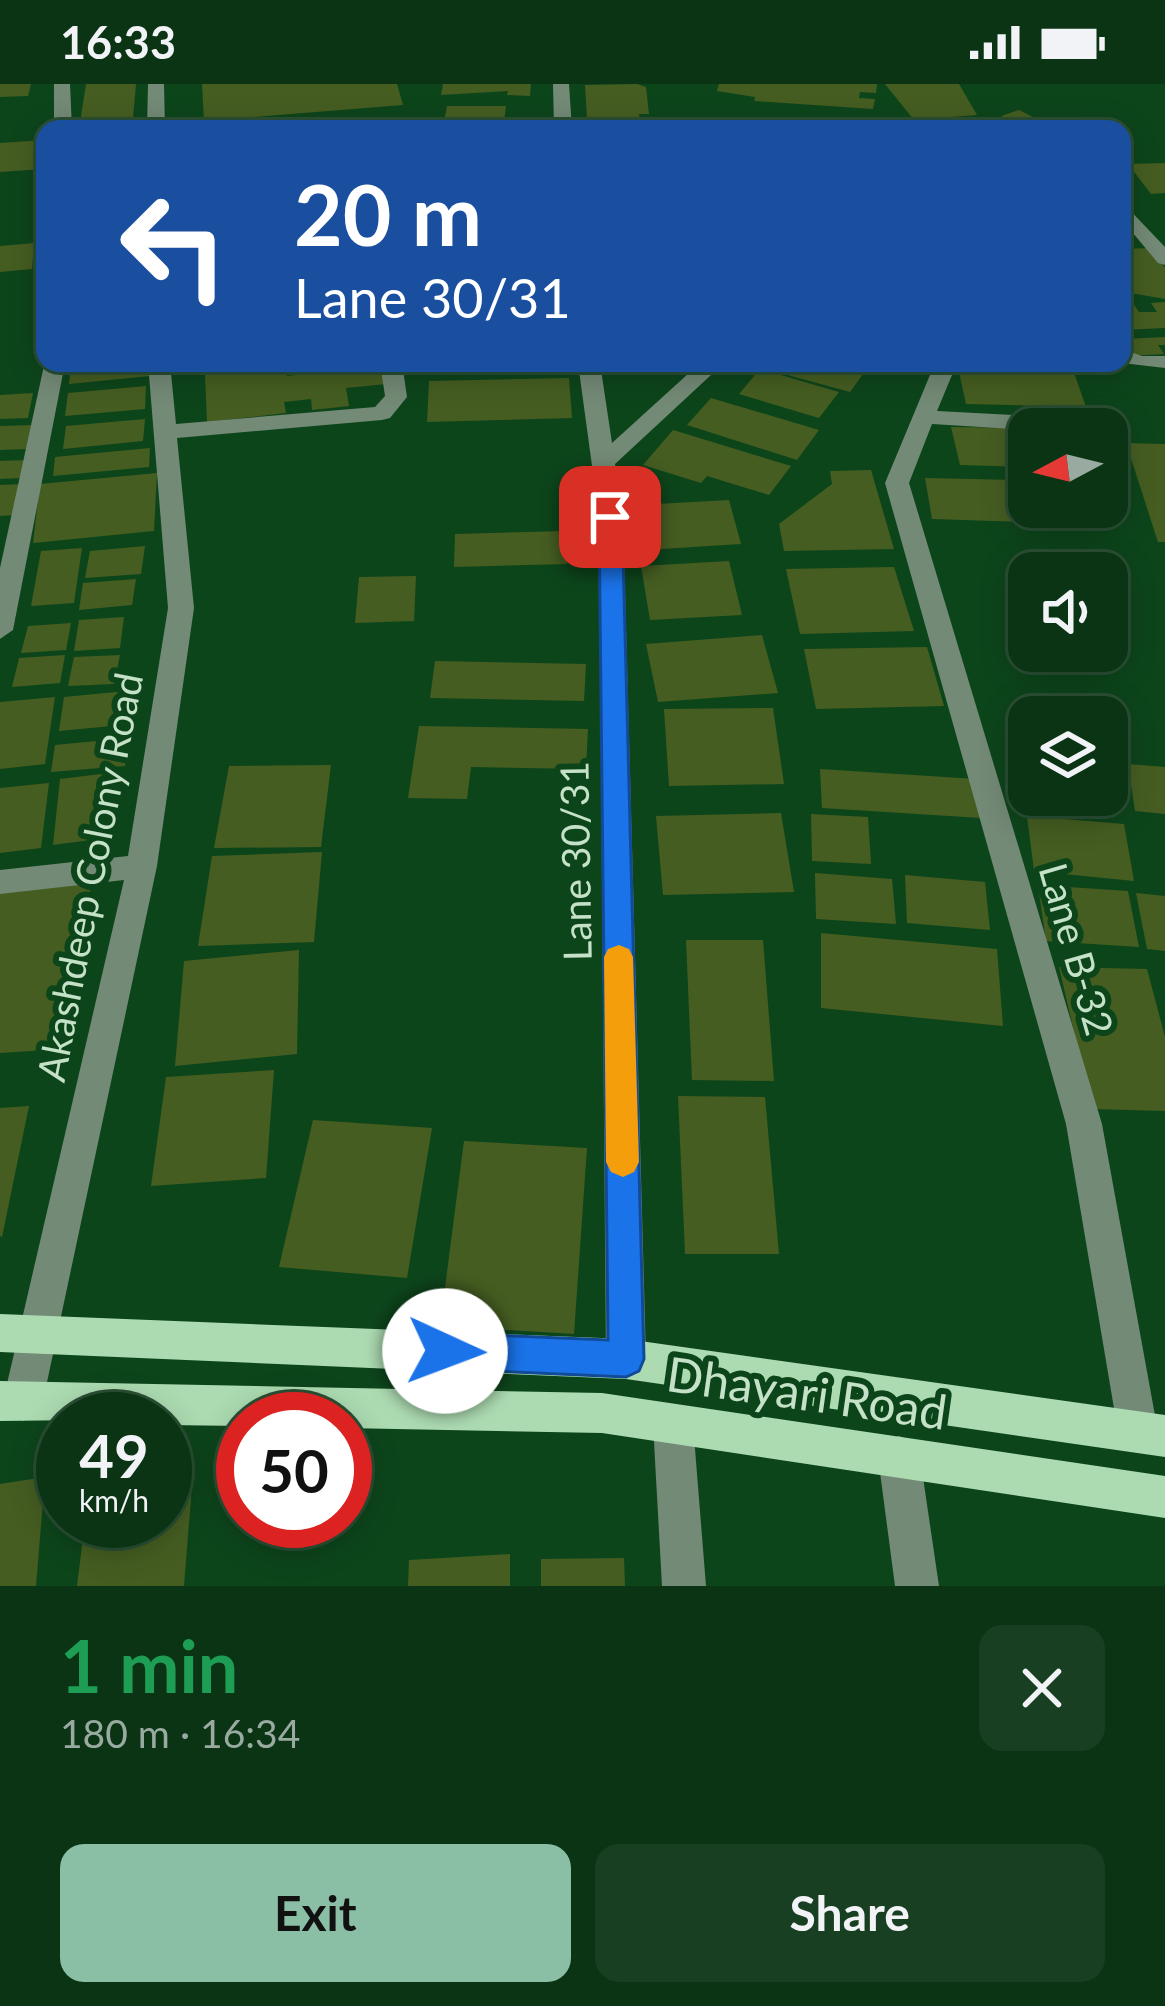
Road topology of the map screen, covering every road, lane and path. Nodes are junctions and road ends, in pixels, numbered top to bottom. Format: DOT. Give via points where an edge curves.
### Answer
graph roads {
  1 [pos="62,84"];
  2 [pos="156,84"];
  3 [pos="561,84"];
  4 [pos="63,120"];
  5 [pos="156,120"];
  6 [pos="562,120"];
  7 [pos="1131,219"];
  8 [pos="1149,240"];
  9 [pos="1131,241"];
  10 [pos="1165,259"];
  11 [pos="1131,359"];
  12 [pos="1165,362"];
  13 [pos="52,372"];
  14 [pos="160,372"];
  15 [pos="392,372"];
  16 [pos="590,372"];
  17 [pos="703,372"];
  18 [pos="942,372"];
  19 [pos="923,417"];
  20 [pos="1008,422"];
  21 [pos="163,431"];
  22 [pos="603,463"];
  23 [pos="0,629"];
  24 [pos="142,866"];
  25 [pos="0,882"];
  26 [pos="18,1334"];
  27 [pos="626,1359"];
  28 [pos="11,1401"];
  29 [pos="673,1424"];
  30 [pos="1151,1434"];
  31 [pos="898,1457"];
  32 [pos="1165,1497"];
  33 [pos="684,1586"];
  34 [pos="917,1586"];
  1 -- 4 [label="street"];
  2 -- 5 [label="street"];
  3 -- 6 [label="street"];
  7 -- 8 [label="street"];
  8 -- 9 [label="street"];
  8 -- 10 [label="street"];
  11 -- 12 [label="street"];
  13 -- 23 [label="street"];
  14 -- 21 [label="street, Akashdeep Colony Road"];
  15 -- 21 [label="street" via="396,397 382,413"];
  16 -- 22 [label="street, Lane 30/31"];
  17 -- 22 [label="street"];
  18 -- 19 [label="street, Lane B-32"];
  19 -- 20 [label="street"];
  19 -- 30 [label="street, Lane B-32" via="897,483 1084,1124"];
  21 -- 24 [label="street, Akashdeep Colony Road" via="182,608"];
  22 -- 27 [label="street, Lane 30/31"];
  24 -- 25 [label="street"];
  24 -- 26 [label="street, Akashdeep Colony Road"];
  26 -- 27 [label="main road, Dhayari Road"];
  26 -- 28 [label="street, Akashdeep Colony Road"];
  27 -- 30 [label="main road, Dhayari Road"];
  28 -- 29 [label="main road, Dhayari Road" via="602,1413"];
  29 -- 31 [label="main road, Dhayari Road"];
  29 -- 33 [label="street"];
  31 -- 32 [label="main road, Dhayari Road"];
  31 -- 34 [label="street"];
}
